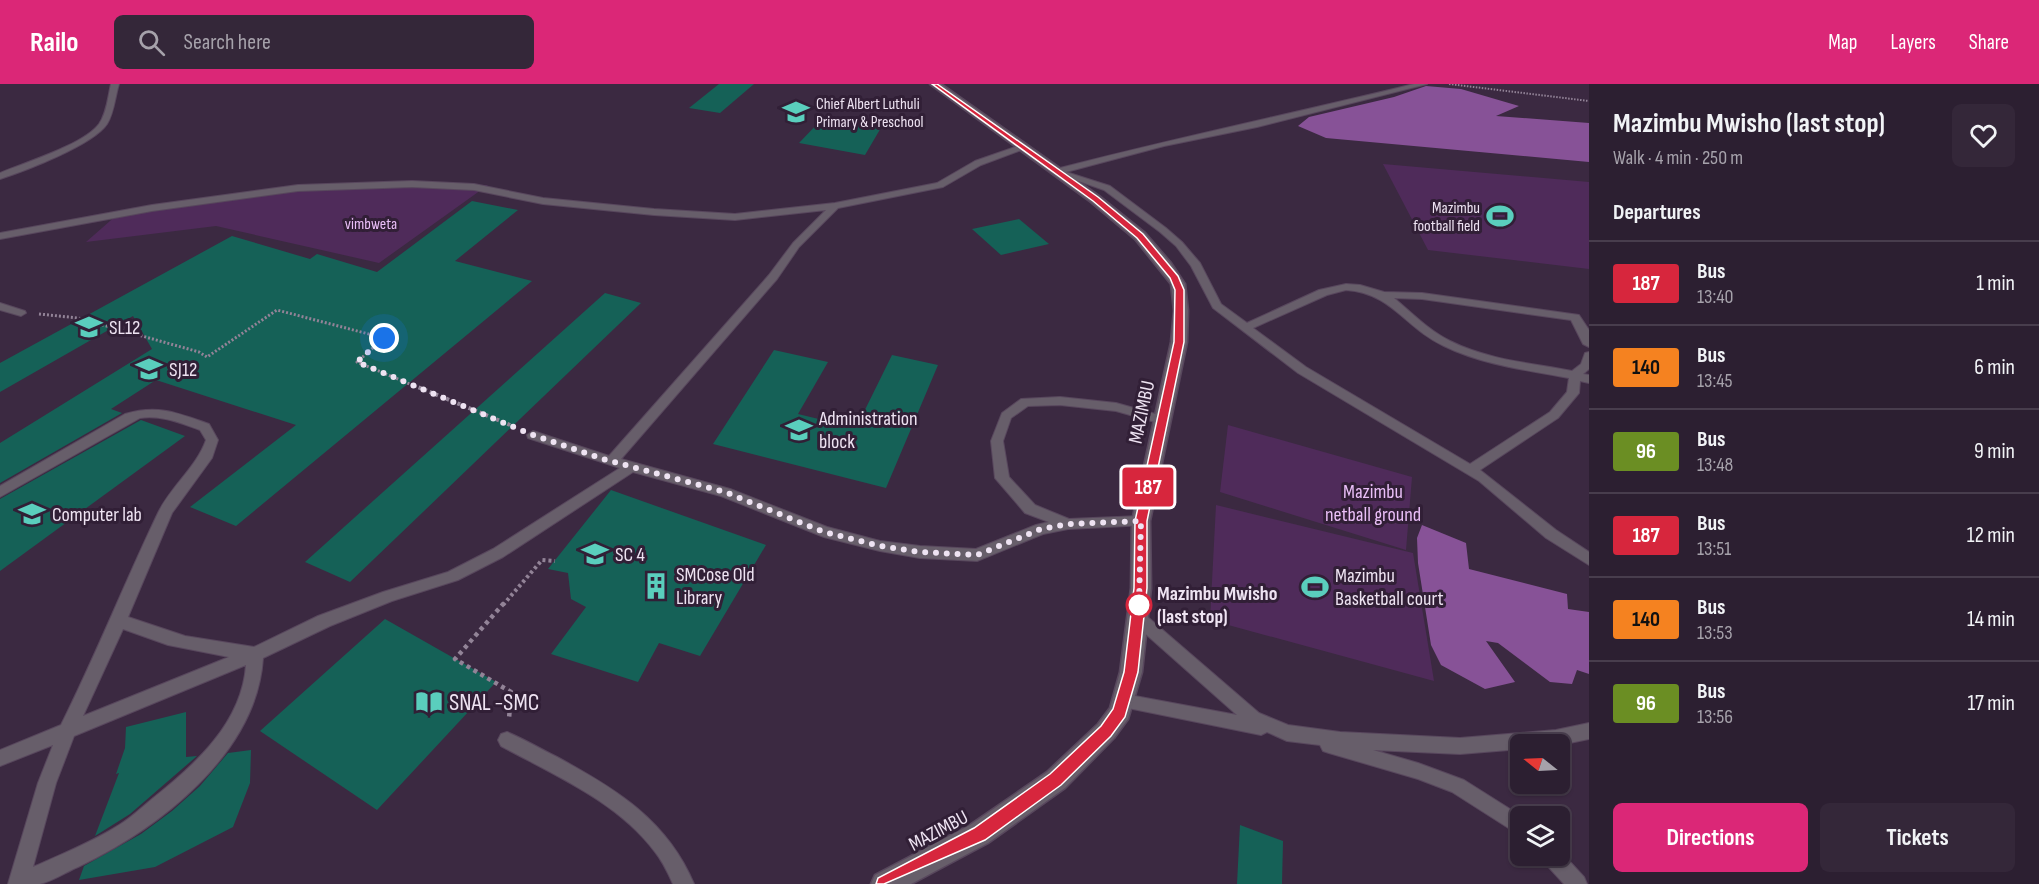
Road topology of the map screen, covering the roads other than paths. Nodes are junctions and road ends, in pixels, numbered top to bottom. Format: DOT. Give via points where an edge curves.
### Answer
graph roads {
  1 [pos="115,84"];
  2 [pos="935,84"];
  3 [pos="1423,84"];
  4 [pos="1021,147"];
  5 [pos="1057,172"];
  6 [pos="0,176"];
  7 [pos="835,206"];
  8 [pos="0,236"];
  9 [pos="1385,295"];
  10 [pos="0,306"];
  11 [pos="21,312"];
  12 [pos="1245,328"];
  13 [pos="1589,344"];
  14 [pos="1589,355"];
  15 [pos="1575,375"];
  16 [pos="1589,379"];
  17 [pos="1162,420"];
  18 [pos="533,435"];
  19 [pos="612,461"];
  20 [pos="631,467"];
  21 [pos="1470,470"];
  22 [pos="0,492"];
  23 [pos="1141,521"];
  24 [pos="1068,524"];
  25 [pos="1589,559"];
  26 [pos="1137,617"];
  27 [pos="118,620"];
  28 [pos="255,654"];
  29 [pos="1124,701"];
  30 [pos="67,731"];
  31 [pos="1589,731"];
  32 [pos="1287,733"];
  33 [pos="507,740"];
  34 [pos="0,758"];
  35 [pos="1510,820"];
  36 [pos="1561,866"];
  37 [pos="684,884"];
  38 [pos="884,884"];
  39 [pos="1577,884"];
  1 -- 6 [label="lane" via="104,123 98,129"];
  2 -- 4 [label="street, MAZIMBU"];
  3 -- 5 [label="lane"];
  4 -- 5 [label="street, MAZIMBU"];
  4 -- 7 [label="lane" via="978,163 940,185"];
  5 -- 12 [label="lane" via="1107,188 1179,244 1196,265 1217,306"];
  5 -- 17 [label="street, MAZIMBU" via="1140,236 1178,284 1179,342"];
  7 -- 8 [label="lane" via="735,217 630,211 445,185 298,188 152,208"];
  7 -- 19 [label="lane" via="796,245 773,278"];
  9 -- 12 [label="lane" via="1366,288 1335,288"];
  9 -- 13 [label="lane" via="1422,296 1575,317"];
  9 -- 15 [label="lane" via="1445,343 1513,364"];
  10 -- 11 [label="lane"];
  12 -- 21 [label="lane" via="1302,370"];
  14 -- 15 [label="lane" via="1587,365"];
  15 -- 16 [label="lane"];
  15 -- 21 [label="lane" via="1573,393 1554,415"];
  17 -- 23 [label="street, MAZIMBU"];
  17 -- 24 [label="lane" via="1116,407 1060,401 1025,402 1006,416 997,441 1002,478 1030,509"];
  18 -- 19 [label="lane"];
  19 -- 20 [label="lane"];
  20 -- 24 [label="lane" via="725,492 824,532 920,552 977,555 1041,529"];
  20 -- 28 [label="lane" via="498,554 453,576 324,621"];
  21 -- 25 [label="lane"];
  22 -- 27 [label="lane" via="145,411 205,427 212,440 207,455 166,511"];
  23 -- 24 [label="lane"];
  23 -- 26 [label="street, MAZIMBU"];
  26 -- 29 [label="street, MAZIMBU"];
  26 -- 32 [label="lane" via="1253,718"];
  27 -- 28 [label="lane" via="145,632"];
  27 -- 30 [label="lane"];
  28 -- 30 [label="lane"];
  28 -- 30 [label="lane" via="256,666 245,708 232,730 184,786 126,832 18,884 47,783"];
  29 -- 32 [label="lane"];
  29 -- 38 [label="street, MAZIMBU" via="1106,731 1056,780 979,834"];
  30 -- 34 [label="lane"];
  31 -- 32 [label="lane" via="1556,738 1461,746 1340,740"];
  32 -- 35 [label="lane" via="1398,764 1458,786"];
  33 -- 37 [label="lane" via="608,794 660,842"];
  36 -- 39 [label="lane"];
}
